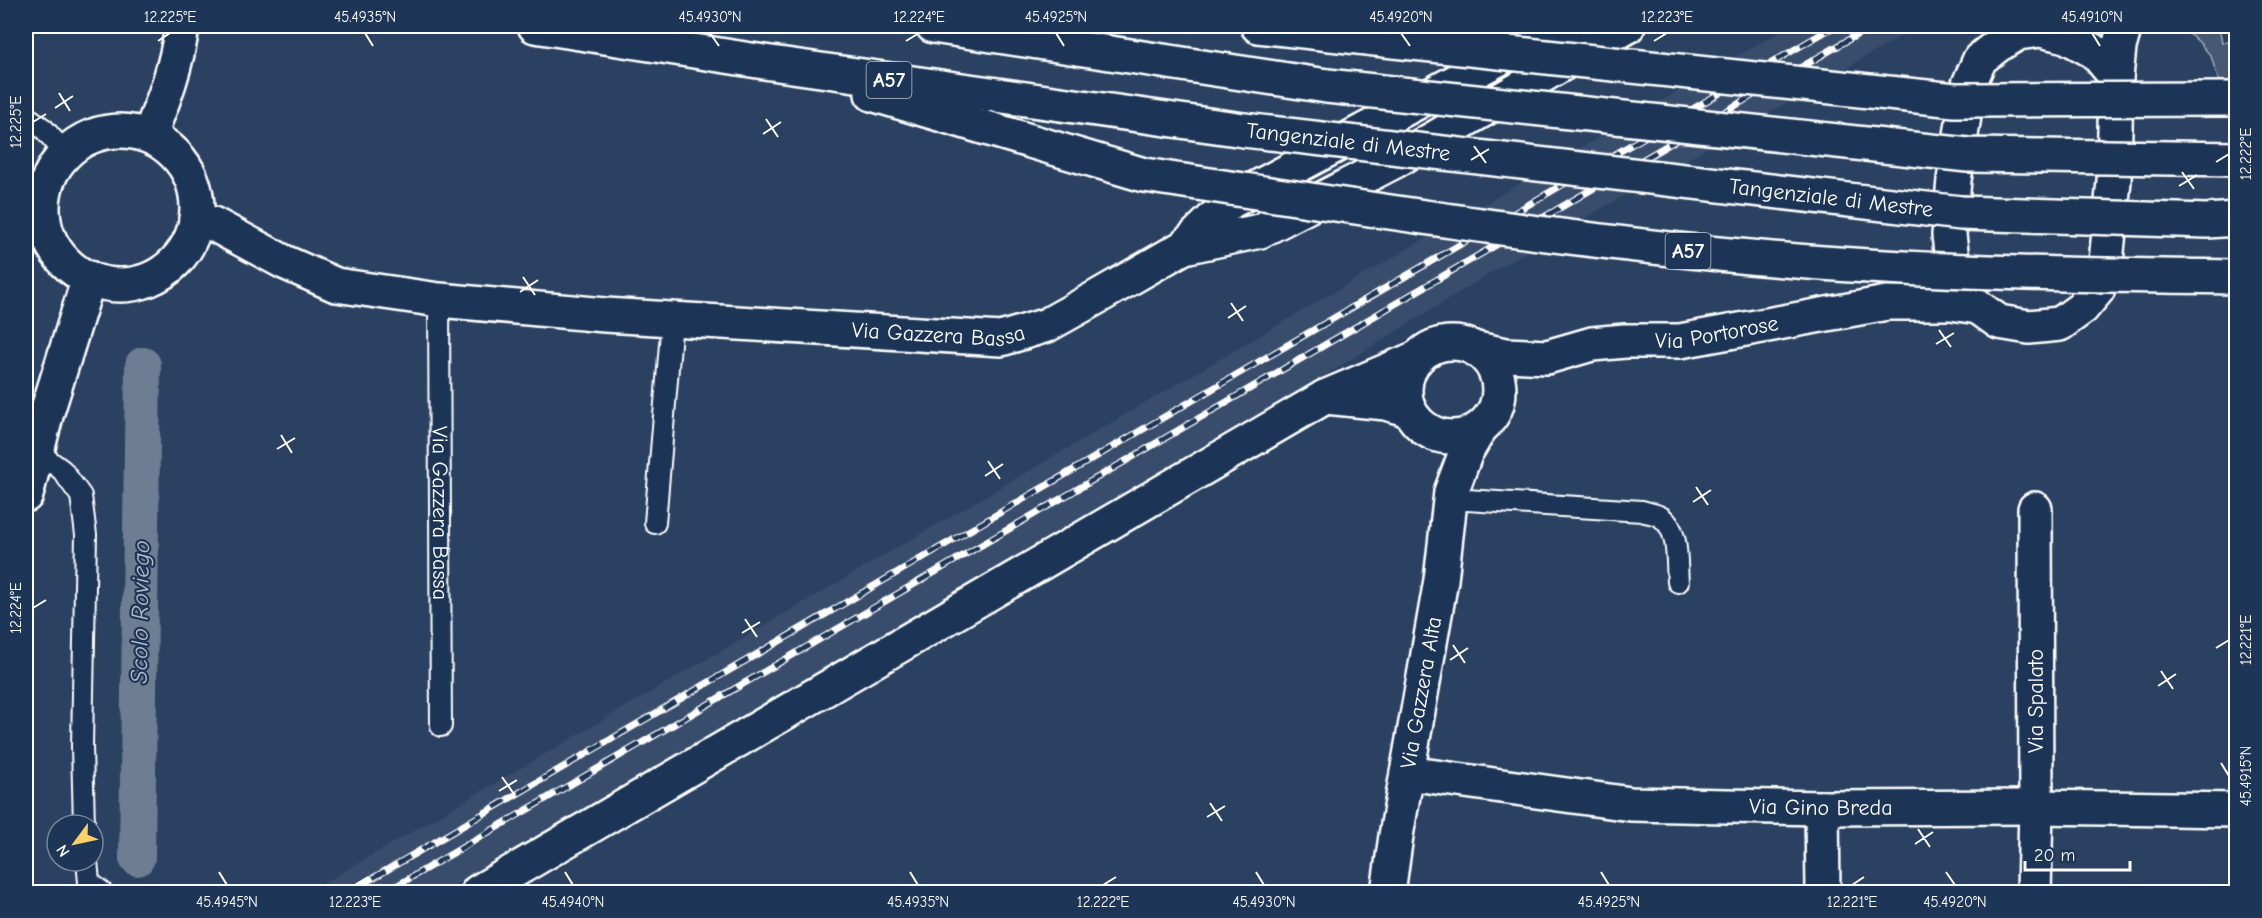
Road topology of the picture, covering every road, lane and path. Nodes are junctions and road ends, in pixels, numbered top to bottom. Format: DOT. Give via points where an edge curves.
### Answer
graph roads {
  1 [pos="182,26"];
  2 [pos="535,26"];
  3 [pos="933,26"];
  4 [pos="1258,26"];
  5 [pos="1484,26"];
  6 [pos="1568,26"];
  7 [pos="1628,26"];
  8 [pos="2125,26"];
  9 [pos="2022,29"];
  10 [pos="1500,58"];
  11 [pos="764,62"];
  12 [pos="2116,78"];
  13 [pos="2236,99"];
  14 [pos="26,116"];
  15 [pos="149,136"];
  16 [pos="65,153"];
  17 [pos="2236,159"];
  18 [pos="196,219"];
  19 [pos="2236,219"];
  20 [pos="1949,236"];
  21 [pos="1184,247"];
  22 [pos="2236,277"];
  23 [pos="89,278"];
  24 [pos="439,300"];
  25 [pos="1887,303"];
  26 [pos="1978,307"];
  27 [pos="672,320"];
  28 [pos="1476,349"];
  29 [pos="1547,357"];
  30 [pos="1417,358"];
  31 [pos="1325,397"];
  32 [pos="1498,402"];
  33 [pos="1416,419"];
  34 [pos="1479,430"];
  35 [pos="36,451"];
  36 [pos="26,495"];
  37 [pos="1451,495"];
  38 [pos="2035,509"];
  39 [pos="655,523"];
  40 [pos="1678,582"];
  41 [pos="441,726"];
  42 [pos="1407,773"];
  43 [pos="2036,807"];
  44 [pos="1822,808"];
  45 [pos="2236,810"];
  46 [pos="84,813"];
  47 [pos="88,873"];
  48 [pos="102,892"];
  49 [pos="478,892"];
  50 [pos="1388,892"];
  51 [pos="1823,892"];
  52 [pos="2034,892"];
  1 -- 15 [label="main road" via="163,106"];
  2 -- 11 [label="main road, Tangenziale di Mestre / A57"];
  3 -- 17 [label="main road, bridge" via="1327,86 1968,155"];
  4 -- 13 [label="main road, bridge" via="1955,100"];
  5 -- 10 [label="lane"];
  6 -- 10 [label="main road, Via Gazzera Bassa"];
  7 -- 21 [label="main road, Via Gazzera Bassa" via="1395,161 1260,231"];
  8 -- 12 [label="main road"];
  9 -- 12 [label="main road" via="2066,36 2096,52"];
  9 -- 20 [label="main road" via="1980,59 1969,84"];
  10 -- 21 [label="main road, Via Gazzera Bassa" via="1230,202"];
  11 -- 19 [label="main road, Tangenziale di Mestre / A57, bridge" via="1244,130 1961,213"];
  11 -- 22 [label="main road, A57, bridge" via="1144,175 1600,241 1730,255 1847,265"];
  12 -- 26 [label="main road" via="2114,181 2106,262 2098,289 2082,308 2060,324 2029,327 2000,322"];
  14 -- 16 [label="lane"];
  15 -- 16 [label="main road" via="105,132 77,143"];
  15 -- 18 [label="main road" via="170,150 187,170 194,185"];
  16 -- 23 [label="main road" via="46,185 44,223 60,256"];
  18 -- 23 [label="main road" via="186,249 164,272 120,285"];
  18 -- 24 [label="main road, Via Gazzera Bassa" via="336,285"];
  20 -- 25 [label="main road" via="1927,266"];
  20 -- 26 [label="main road" via="1953,268 1965,293"];
  21 -- 27 [label="main road, Via Gazzera Bassa" via="1047,326 1001,339"];
  23 -- 35 [label="main road"];
  24 -- 27 [label="main road, Via Gazzera Bassa"];
  24 -- 41 [label="lane, Via Gazzera Bassa"];
  25 -- 26 [label="main road, Via Portorose"];
  25 -- 29 [label="main road, Via Portorose" via="1680,341 1592,344"];
  27 -- 39 [label="lane"];
  28 -- 29 [label="main road, Via Portorose"];
  28 -- 30 [label="main road" via="1445,343"];
  28 -- 32 [label="main road" via="1491,363 1499,381"];
  29 -- 32 [label="main road, Via Portorose"];
  30 -- 31 [label="main road"];
  30 -- 33 [label="main road" via="1405,382 1405,396"];
  31 -- 33 [label="main road" via="1386,403"];
  31 -- 49 [label="main road"];
  32 -- 34 [label="main road"];
  33 -- 34 [label="main road" via="1441,436 1461,437"];
  33 -- 37 [label="main road"];
  34 -- 37 [label="main road, Via Gazzera Alta" via="1466,452"];
  35 -- 36 [label="main road"];
  35 -- 46 [label="lane" via="62,471 81,496 86,535"];
  37 -- 40 [label="lane" via="1642,511 1661,516 1672,528"];
  37 -- 42 [label="main road, Via Gazzera Alta" via="1441,580"];
  38 -- 43 [label="main road, Via Spalato"];
  42 -- 44 [label="main road, Via Gino Breda" via="1631,804"];
  42 -- 50 [label="main road, Via Gazzera Alta"];
  43 -- 44 [label="main road, Via Gino Breda"];
  43 -- 45 [label="main road, Via Gino Breda"];
  43 -- 52 [label="main road, Via Spalato"];
  44 -- 51 [label="main road"];
  47 -- 48 [label="lane" via="89,882"];
}
